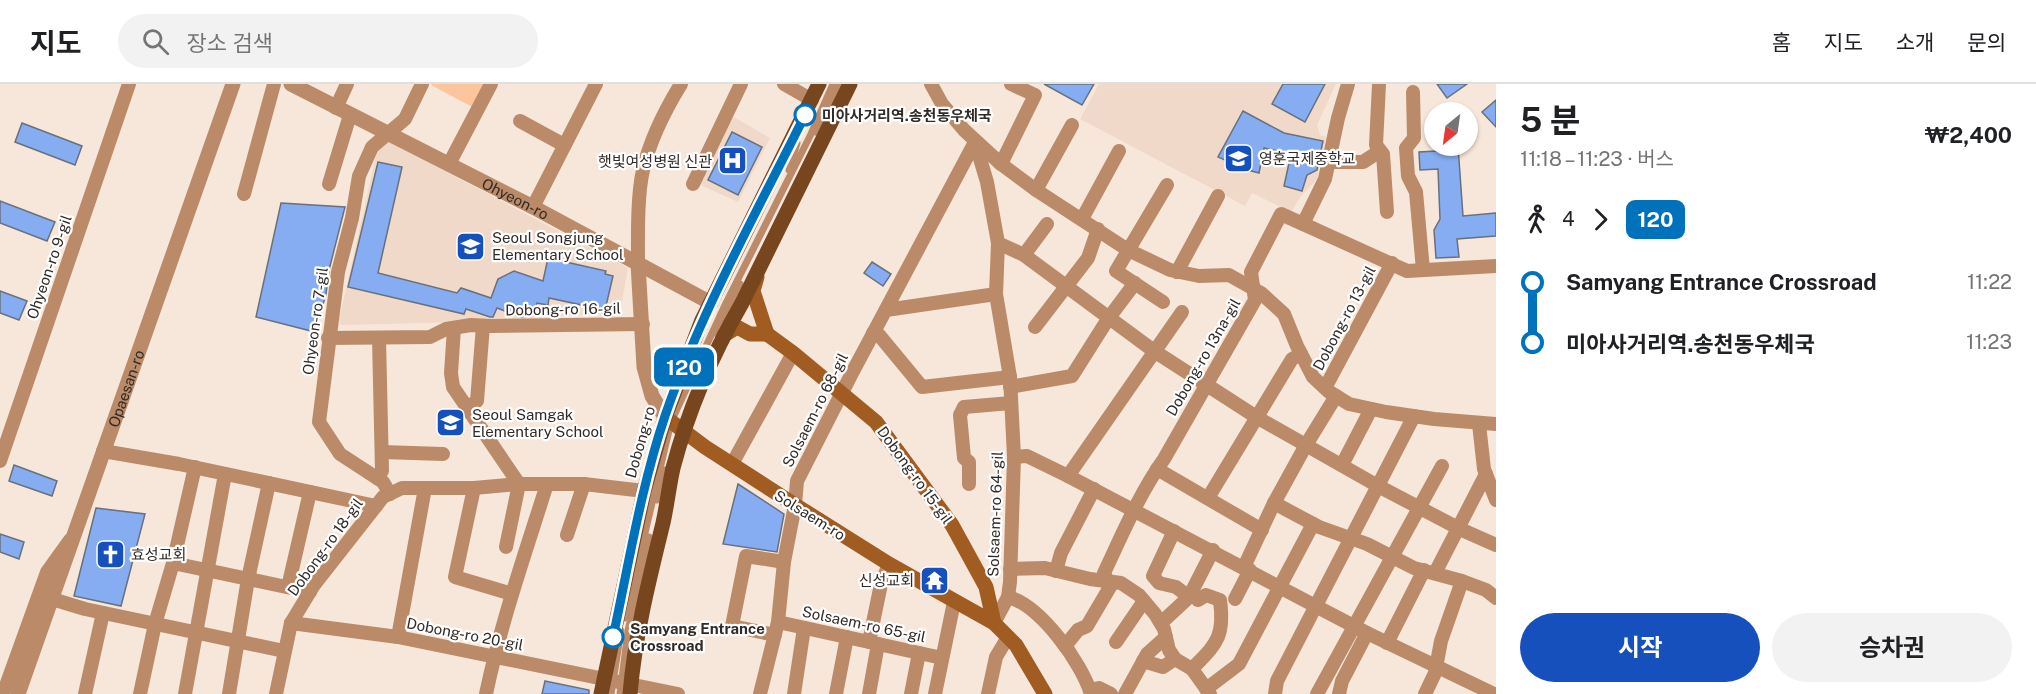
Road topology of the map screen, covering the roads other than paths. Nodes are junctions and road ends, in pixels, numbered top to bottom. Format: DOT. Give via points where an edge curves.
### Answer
graph roads {
  1 [pos="129,84"];
  2 [pos="233,84"];
  3 [pos="274,84"];
  4 [pos="291,84"];
  5 [pos="347,84"];
  6 [pos="422,84"];
  7 [pos="491,84"];
  8 [pos="596,84"];
  9 [pos="681,84"];
  10 [pos="741,84"];
  11 [pos="784,84"];
  12 [pos="819,84"];
  13 [pos="833,84"];
  14 [pos="840,84"];
  15 [pos="850,84"];
  16 [pos="932,84"];
  17 [pos="1011,84"];
  18 [pos="1348,84"];
  19 [pos="1379,84"];
  20 [pos="1413,92"];
  21 [pos="812,100"];
  22 [pos="343,111"];
  23 [pos="805,115"];
  24 [pos="520,121"];
  25 [pos="1072,125"];
  26 [pos="389,134"];
  27 [pos="975,142"];
  28 [pos="564,145"];
  29 [pos="1119,151"];
  30 [pos="1380,151"];
  31 [pos="1329,160"];
  32 [pos="449,164"];
  33 [pos="1001,164"];
  34 [pos="329,184"];
  35 [pos="693,184"];
  36 [pos="786,184"];
  37 [pos="1167,185"];
  38 [pos="1036,190"];
  39 [pos="244,194"];
  40 [pos="1218,196"];
  41 [pos="776,202"];
  42 [pos="533,207"];
  43 [pos="1387,212"];
  44 [pos="1082,219"];
  45 [pos="1047,224"];
  46 [pos="1303,224"];
  47 [pos="1098,229"];
  48 [pos="743,239"];
  49 [pos="998,243"];
  50 [pos="1128,250"];
  51 [pos="1024,255"];
  52 [pos="1392,263"];
  53 [pos="638,264"];
  54 [pos="756,265"];
  55 [pos="1496,266"];
  56 [pos="1423,270"];
  57 [pos="1177,272"];
  58 [pos="1135,283"];
  59 [pos="740,285"];
  60 [pos="1066,286"];
  61 [pos="1252,288"];
  62 [pos="996,294"];
  63 [pos="1163,302"];
  64 [pos="711,303"];
  65 [pos="886,310"];
  66 [pos="1182,312"];
  67 [pos="733,319"];
  68 [pos="1108,319"];
  69 [pos="643,324"];
  70 [pos="483,326"];
  71 [pos="1035,327"];
  72 [pos="454,328"];
  73 [pos="873,333"];
  74 [pos="766,334"];
  75 [pos="724,335"];
  76 [pos="328,338"];
  77 [pos="379,338"];
  78 [pos="1154,351"];
  79 [pos="793,353"];
  80 [pos="1301,354"];
  81 [pos="1010,382"];
  82 [pos="1205,385"];
  83 [pos="1330,392"];
  84 [pos="842,394"];
  85 [pos="1011,403"];
  86 [pos="467,408"];
  87 [pos="1371,409"];
  88 [pos="1414,416"];
  89 [pos="1258,418"];
  90 [pos="1479,424"];
  91 [pos="1496,424"];
  92 [pos="675,425"];
  93 [pos="1306,445"];
  94 [pos="103,451"];
  95 [pos="382,452"];
  96 [pos="443,454"];
  97 [pos="1014,457"];
  98 [pos="0,461"];
  99 [pos="732,465"];
  100 [pos="1342,465"];
  101 [pos="1442,466"];
  102 [pos="195,467"];
  103 [pos="1157,469"];
  104 [pos="225,474"];
  105 [pos="1486,474"];
  106 [pos="1068,476"];
  107 [pos="377,478"];
  108 [pos="269,483"];
  109 [pos="519,484"];
  110 [pos="547,484"];
  111 [pos="584,484"];
  112 [pos="969,484"];
  113 [pos="1378,486"];
  114 [pos="425,488"];
  115 [pos="474,488"];
  116 [pos="1094,489"];
  117 [pos="644,491"];
  118 [pos="310,492"];
  119 [pos="390,494"];
  120 [pos="1208,498"];
  121 [pos="1496,500"];
  122 [pos="1274,503"];
  123 [pos="376,506"];
  124 [pos="795,506"];
  125 [pos="1419,507"];
  126 [pos="1134,511"];
  127 [pos="1313,524"];
  128 [pos="1457,527"];
  129 [pos="1262,530"];
  130 [pos="1174,531"];
  131 [pos="75,532"];
  132 [pos="567,535"];
  133 [pos="1351,538"];
  134 [pos="1496,545"];
  135 [pos="506,547"];
  136 [pos="1213,550"];
  137 [pos="1392,557"];
  138 [pos="784,562"];
  139 [pos="173,563"];
  140 [pos="889,564"];
  141 [pos="1247,568"];
  142 [pos="1010,569"];
  143 [pos="207,570"];
  144 [pos="1056,571"];
  145 [pos="1429,572"];
  146 [pos="248,579"];
  147 [pos="1108,581"];
  148 [pos="1462,581"];
  149 [pos="1279,586"];
  150 [pos="288,587"];
  151 [pos="310,592"];
  152 [pos="512,594"];
  153 [pos="1190,594"];
  154 [pos="1008,597"];
  155 [pos="1496,597"];
  156 [pos="52,599"];
  157 [pos="1235,599"];
  158 [pos="1144,601"];
  159 [pos="954,602"];
  160 [pos="1316,605"];
  161 [pos="103,613"];
  162 [pos="291,623"];
  163 [pos="994,623"];
  164 [pos="1161,623"];
  165 [pos="155,624"];
  166 [pos="1354,626"];
  167 [pos="777,628"];
  168 [pos="804,628"];
  169 [pos="197,633"];
  170 [pos="1367,633"];
  171 [pos="398,637"];
  172 [pos="847,637"];
  173 [pos="1008,637"];
  174 [pos="1166,637"];
  175 [pos="238,641"];
  176 [pos="1116,642"];
  177 [pos="874,643"];
  178 [pos="1388,643"];
  179 [pos="1065,646"];
  180 [pos="284,651"];
  181 [pos="919,653"];
  182 [pos="494,656"];
  183 [pos="942,658"];
  184 [pos="1175,659"];
  185 [pos="1143,661"];
  186 [pos="1436,666"];
  187 [pos="1191,669"];
  188 [pos="616,688"];
  189 [pos="1494,690"];
  190 [pos="1091,692"];
  191 [pos="1208,692"];
  192 [pos="3,694"];
  193 [pos="18,694"];
  194 [pos="85,694"];
  195 [pos="140,694"];
  196 [pos="185,694"];
  197 [pos="230,694"];
  198 [pos="276,694"];
  199 [pos="486,694"];
  200 [pos="678,694"];
  201 [pos="760,694"];
  202 [pos="794,694"];
  203 [pos="836,694"];
  204 [pos="869,694"];
  205 [pos="911,694"];
  206 [pos="935,694"];
  207 [pos="988,694"];
  208 [pos="1044,694"];
  209 [pos="1112,694"];
  210 [pos="1125,694"];
  211 [pos="1275,694"];
  212 [pos="1317,694"];
  213 [pos="1338,694"];
  214 [pos="1425,694"];
  1 -- 98 [label="street, Ohyeon-ro 9-gil"];
  2 -- 94 [label="street, Opaesan-ro"];
  3 -- 39 [label="street"];
  4 -- 22 [label="street, Ohyeon-ro"];
  5 -- 22 [label="street"];
  6 -- 26 [label="street, Ohyeon-ro 7-gil" via="405,119"];
  7 -- 32 [label="street"];
  8 -- 28 [label="street"];
  9 -- 53 [label="street" via="659,125 643,171"];
  10 -- 35 [label="street"];
  11 -- 21 [label="street"];
  12 -- 21 [label="main road, Dobong-ro"];
  13 -- 36 [label="lane"];
  14 -- 54 [label="lane"];
  15 -- 54 [label="main road, Dobong-ro" via="776,236"];
  16 -- 27 [label="street, Dobong-ro 13-gil" via="942,104"];
  17 -- 33 [label="street" via="1035,96"];
  18 -- 31 [label="street"];
  19 -- 30 [label="street" via="1376,145"];
  20 -- 56 [label="street" via="1414,138 1406,148 1408,176 1416,192"];
  21 -- 23 [label="main road, Dobong-ro"];
  22 -- 26 [label="street, Ohyeon-ro"];
  22 -- 34 [label="street"];
  23 -- 36 [label="lane"];
  23 -- 48 [label="main road, Dobong-ro"];
  24 -- 28 [label="street"];
  25 -- 38 [label="street"];
  26 -- 32 [label="street, Ohyeon-ro"];
  26 -- 76 [label="street, Ohyeon-ro 7-gil" via="372,147 359,176"];
  27 -- 33 [label="street, Dobong-ro 13-gil"];
  27 -- 49 [label="street, Solsaem-ro 64-gil"];
  27 -- 65 [label="street, Solsaem-ro 68-gil"];
  28 -- 42 [label="street"];
  29 -- 44 [label="street"];
  30 -- 31 [label="street" via="1363,162"];
  30 -- 43 [label="street"];
  31 -- 46 [label="street" via="1325,179"];
  32 -- 42 [label="street, Ohyeon-ro"];
  33 -- 38 [label="street, Dobong-ro 13-gil"];
  36 -- 41 [label="lane"];
  37 -- 50 [label="street"];
  38 -- 44 [label="street, Dobong-ro 13-gil"];
  40 -- 57 [label="street"];
  41 -- 48 [label="lane"];
  41 -- 92 [label="lane" via="726,303"];
  42 -- 53 [label="street, Ohyeon-ro"];
  44 -- 47 [label="street, Dobong-ro 13-gil"];
  45 -- 51 [label="street"];
  46 -- 52 [label="street"];
  46 -- 61 [label="street, Dobong-ro 13na-gil" via="1281,214 1251,272"];
  47 -- 50 [label="street, Dobong-ro 13-gil"];
  47 -- 60 [label="street" via="1088,258"];
  48 -- 64 [label="main road, Dobong-ro"];
  49 -- 51 [label="street"];
  49 -- 62 [label="street, Solsaem-ro 64-gil"];
  50 -- 57 [label="street, Dobong-ro 13-gil"];
  50 -- 58 [label="street" via="1116,271"];
  51 -- 60 [label="street"];
  52 -- 56 [label="street" via="1407,271"];
  52 -- 83 [label="street, Dobong-ro 13-gil"];
  53 -- 64 [label="street, Ohyeon-ro"];
  53 -- 69 [label="street"];
  54 -- 59 [label="lane"];
  54 -- 67 [label="main road, Dobong-ro"];
  54 -- 74 [label="main road" via="753,291"];
  55 -- 56 [label="street"];
  57 -- 61 [label="street, Dobong-ro 13-gil" via="1229,275"];
  58 -- 63 [label="street"];
  58 -- 68 [label="street"];
  59 -- 67 [label="lane"];
  59 -- 92 [label="lane"];
  60 -- 68 [label="street"];
  60 -- 71 [label="street"];
  61 -- 80 [label="street, Dobong-ro 13-gil" via="1284,314"];
  61 -- 82 [label="street, Dobong-ro 13na-gil" via="1255,300"];
  62 -- 65 [label="street"];
  62 -- 81 [label="street, Solsaem-ro 64-gil"];
  64 -- 92 [label="main road, Dobong-ro" via="696,335"];
  65 -- 73 [label="street, Solsaem-ro 68-gil"];
  66 -- 78 [label="street"];
  67 -- 75 [label="main road, Dobong-ro"];
  68 -- 78 [label="street"];
  68 -- 81 [label="street" via="1072,376"];
  69 -- 70 [label="street, Dobong-ro 16-gil"];
  69 -- 92 [label="street" via="647,382 652,396"];
  70 -- 72 [label="street, Dobong-ro 16-gil"];
  70 -- 86 [label="street" via="477,401"];
  72 -- 77 [label="street, Dobong-ro 16-gil" via="430,337"];
  72 -- 86 [label="street" via="453,387"];
  73 -- 81 [label="street" via="922,387"];
  73 -- 84 [label="street, Solsaem-ro 68-gil"];
  74 -- 75 [label="main road" via="750,334 737,327"];
  74 -- 79 [label="main road, Dobong-ro 15-gil"];
  75 -- 92 [label="main road, Dobong-ro" via="699,391"];
  76 -- 77 [label="street, Dobong-ro 16-gil"];
  76 -- 107 [label="street, Ohyeon-ro 7-gil" via="319,422 340,454"];
  77 -- 95 [label="street"];
  78 -- 82 [label="street"];
  78 -- 106 [label="street"];
  79 -- 84 [label="main road, Dobong-ro 15-gil"];
  79 -- 99 [label="street"];
  80 -- 83 [label="street, Dobong-ro 13-gil" via="1313,377"];
  80 -- 89 [label="street, Dobong-ro 13-gil" via="1292,359"];
  81 -- 85 [label="street, Solsaem-ro 64-gil"];
  82 -- 89 [label="street"];
  82 -- 103 [label="street, Dobong-ro 13na-gil"];
  83 -- 87 [label="street, Dobong-ro 13-gil" via="1349,404"];
  83 -- 93 [label="street, Dobong-ro 13-gil"];
  84 -- 124 [label="street, Solsaem-ro 68-gil" via="798,481"];
  84 -- 163 [label="main road, Dobong-ro 15-gil" via="876,422 952,525 986,587"];
  85 -- 97 [label="street, Solsaem-ro 64-gil"];
  85 -- 112 [label="street, Solsaem-ro 64-gil" via="964,407 960,415"];
  86 -- 109 [label="street"];
  87 -- 88 [label="street, Dobong-ro 13-gil"];
  87 -- 100 [label="street"];
  88 -- 90 [label="street, Dobong-ro 13-gil"];
  88 -- 113 [label="street"];
  89 -- 93 [label="street"];
  89 -- 120 [label="street, Dobong-ro 13-gil"];
  90 -- 91 [label="street, Dobong-ro 13-gil"];
  90 -- 105 [label="street"];
  92 -- 99 [label="main road, Solsaem-ro"];
  92 -- 117 [label="main road, Dobong-ro"];
  92 -- 188 [label="main road, Dobong-ro" via="673,468 664,516 640,616"];
  93 -- 100 [label="street"];
  93 -- 122 [label="street, Dobong-ro 13-gil"];
  94 -- 102 [label="street"];
  94 -- 131 [label="street, Opaesan-ro"];
  95 -- 96 [label="street"];
  95 -- 107 [label="street" via="382,471"];
  97 -- 106 [label="street" via="1028,456"];
  97 -- 142 [label="street, Solsaem-ro 64-gil"];
  99 -- 124 [label="main road, Solsaem-ro"];
  100 -- 113 [label="street"];
  101 -- 125 [label="street"];
  102 -- 104 [label="street"];
  102 -- 139 [label="street"];
  103 -- 120 [label="street"];
  103 -- 126 [label="street, Dobong-ro 13na-gil"];
  104 -- 108 [label="street"];
  104 -- 143 [label="street"];
  105 -- 121 [label="street"];
  105 -- 128 [label="street"];
  106 -- 116 [label="street"];
  107 -- 119 [label="street, Ohyeon-ro 7-gil"];
  108 -- 118 [label="street"];
  108 -- 146 [label="street"];
  109 -- 110 [label="street, Dobong-ro 18-gil"];
  109 -- 115 [label="street, Dobong-ro 18-gil"];
  109 -- 135 [label="street"];
  110 -- 111 [label="street, Dobong-ro 18-gil"];
  110 -- 152 [label="street"];
  111 -- 117 [label="street, Dobong-ro 18-gil"];
  111 -- 132 [label="street"];
  113 -- 125 [label="street"];
  113 -- 133 [label="street"];
  114 -- 115 [label="street, Dobong-ro 18-gil"];
  114 -- 119 [label="street, Dobong-ro 18-gil" via="402,488"];
  114 -- 171 [label="street"];
  115 -- 152 [label="street" via="455,577"];
  116 -- 126 [label="street"];
  116 -- 144 [label="street"];
  117 -- 188 [label="main road, Dobong-ro"];
  118 -- 123 [label="street"];
  118 -- 150 [label="street"];
  119 -- 123 [label="street, Dobong-ro 18-gil"];
  120 -- 129 [label="street"];
  122 -- 127 [label="street"];
  122 -- 129 [label="street, Dobong-ro 13-gil"];
  123 -- 151 [label="street, Dobong-ro 18-gil"];
  124 -- 138 [label="street, Solsaem-ro 68-gil"];
  124 -- 140 [label="main road, Solsaem-ro"];
  125 -- 128 [label="street"];
  125 -- 137 [label="street"];
  126 -- 130 [label="street"];
  126 -- 147 [label="street, Dobong-ro 13na-gil" via="1104,573"];
  127 -- 133 [label="street"];
  127 -- 149 [label="street"];
  128 -- 134 [label="street"];
  128 -- 145 [label="street"];
  129 -- 141 [label="street, Dobong-ro 13-gil"];
  130 -- 136 [label="street"];
  130 -- 153 [label="street" via="1153,576 1159,583"];
  131 -- 156 [label="street, Opaesan-ro"];
  131 -- 192 [label="street" via="47,572"];
  133 -- 137 [label="street"];
  133 -- 160 [label="street"];
  136 -- 141 [label="street"];
  136 -- 153 [label="street"];
  137 -- 145 [label="street"];
  137 -- 166 [label="street"];
  138 -- 167 [label="street, Solsaem-ro 68-gil"];
  138 -- 167 [label="street, Solsaem-ro 65-gil" via="746,556 732,626"];
  139 -- 143 [label="street"];
  139 -- 165 [label="street"];
  140 -- 159 [label="main road, Solsaem-ro"];
  140 -- 177 [label="street" via="881,584"];
  141 -- 149 [label="street"];
  141 -- 157 [label="street, Dobong-ro 13-gil"];
  142 -- 144 [label="street"];
  142 -- 154 [label="street, Solsaem-ro 64-gil"];
  143 -- 146 [label="street"];
  143 -- 169 [label="street"];
  144 -- 147 [label="street"];
  145 -- 148 [label="street"];
  145 -- 178 [label="street"];
  146 -- 150 [label="street"];
  146 -- 175 [label="street"];
  147 -- 158 [label="street" via="1121,582"];
  147 -- 179 [label="street" via="1110,587 1087,626 1078,630"];
  148 -- 155 [label="street"];
  148 -- 186 [label="street"];
  149 -- 160 [label="street"];
  149 -- 191 [label="street" via="1239,664"];
  150 -- 151 [label="street"];
  151 -- 162 [label="street, Dobong-ro 18-gil"];
  152 -- 182 [label="street"];
  153 -- 164 [label="street"];
  153 -- 187 [label="street" via="1198,600 1206,595 1220,600 1222,618 1217,643"];
  154 -- 163 [label="street, Solsaem-ro 64-gil"];
  154 -- 179 [label="street" via="1035,613"];
  156 -- 161 [label="street"];
  156 -- 193 [label="street, Opaesan-ro"];
  158 -- 164 [label="street"];
  158 -- 176 [label="street"];
  159 -- 163 [label="main road, Solsaem-ro"];
  159 -- 183 [label="street, Solsaem-ro 65-gil"];
  160 -- 166 [label="street"];
  160 -- 211 [label="street" via="1277,681"];
  161 -- 165 [label="street"];
  161 -- 194 [label="street"];
  162 -- 171 [label="street, Dobong-ro 20-gil"];
  162 -- 180 [label="street, Dobong-ro 18-gil"];
  163 -- 173 [label="main road, Solsaem-ro"];
  164 -- 174 [label="street"];
  165 -- 169 [label="street"];
  165 -- 195 [label="street"];
  166 -- 170 [label="street"];
  166 -- 212 [label="street"];
  167 -- 168 [label="street, Solsaem-ro 65-gil"];
  167 -- 201 [label="street, Solsaem-ro 68-gil"];
  168 -- 172 [label="street, Solsaem-ro 65-gil"];
  168 -- 202 [label="street"];
  169 -- 175 [label="street"];
  169 -- 196 [label="street"];
  170 -- 178 [label="street"];
  170 -- 213 [label="street"];
  171 -- 182 [label="street, Dobong-ro 20-gil"];
  172 -- 177 [label="street, Solsaem-ro 65-gil"];
  172 -- 203 [label="street"];
  173 -- 207 [label="street" via="996,657"];
  173 -- 208 [label="main road, Solsaem-ro"];
  174 -- 184 [label="street"];
  174 -- 185 [label="street"];
  175 -- 180 [label="street"];
  175 -- 197 [label="street"];
  177 -- 181 [label="street, Solsaem-ro 65-gil"];
  177 -- 204 [label="street"];
  178 -- 186 [label="street"];
  179 -- 190 [label="street"];
  180 -- 198 [label="street, Dobong-ro 18-gil"];
  181 -- 183 [label="street, Solsaem-ro 65-gil"];
  181 -- 205 [label="street"];
  182 -- 188 [label="street, Dobong-ro 20-gil"];
  182 -- 199 [label="street"];
  183 -- 206 [label="street, Solsaem-ro 65-gil"];
  184 -- 185 [label="street" via="1163,667"];
  184 -- 187 [label="street"];
  185 -- 210 [label="street"];
  186 -- 189 [label="street"];
  186 -- 214 [label="street"];
  187 -- 191 [label="street"];
  188 -- 200 [label="street, Dobong-ro 20-gil"];
  190 -- 209 [label="street" via="1099,688"];
}
